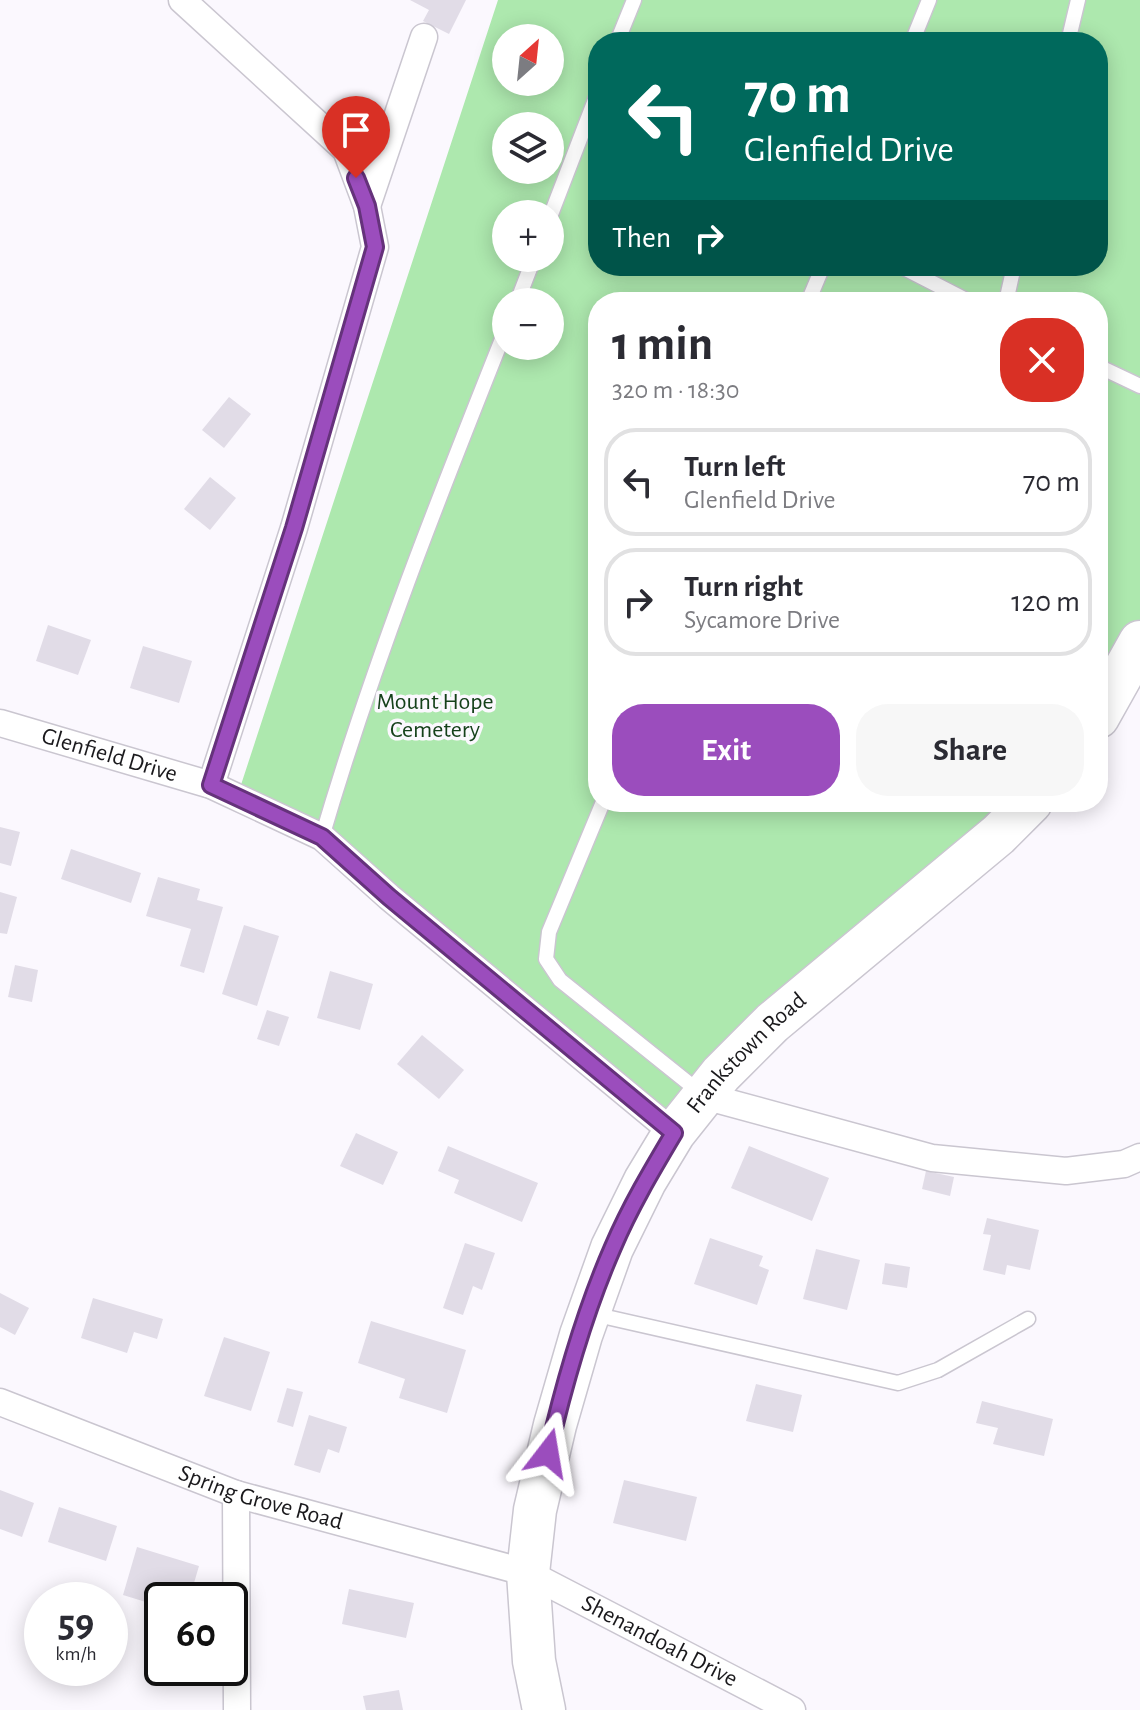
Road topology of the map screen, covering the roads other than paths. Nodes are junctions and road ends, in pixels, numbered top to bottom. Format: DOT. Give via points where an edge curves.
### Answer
graph roads {
  1 [pos="182,0"];
  2 [pos="634,0"];
  3 [pos="929,0"];
  4 [pos="1078,0"];
  5 [pos="621,32"];
  6 [pos="916,32"];
  7 [pos="1070,32"];
  8 [pos="424,37"];
  9 [pos="588,118"];
  10 [pos="557,200"];
  11 [pos="367,206"];
  12 [pos="919,276"];
  13 [pos="951,292"];
  14 [pos="494,360"];
  15 [pos="1108,371"];
  16 [pos="1140,386"];
  17 [pos="1140,642"];
  18 [pos="1108,699"];
  19 [pos="0,723"];
  20 [pos="211,785"];
  21 [pos="599,812"];
  22 [pos="1021,812"];
  23 [pos="322,837"];
  24 [pos="704,1096"];
  25 [pos="674,1133"];
  26 [pos="1140,1157"];
  27 [pos="589,1313"];
  28 [pos="1028,1319"];
  29 [pos="0,1402"];
  30 [pos="236,1494"];
  31 [pos="528,1573"];
  32 [pos="237,1710"];
  33 [pos="544,1710"];
  34 [pos="792,1710"];
  1 -- 11 [label="street" via="346,150"];
  2 -- 5 [label="lane"];
  3 -- 6 [label="lane"];
  4 -- 7 [label="lane"];
  8 -- 11 [label="street"];
  9 -- 10 [label="lane"];
  11 -- 20 [label="street" via="375,247 294,528"];
  12 -- 13 [label="lane"];
  14 -- 23 [label="lane" via="405,584"];
  15 -- 16 [label="lane"];
  17 -- 18 [label="main road"];
  19 -- 20 [label="street, Glenfield Drive"];
  20 -- 23 [label="street, Glenfield Drive"];
  21 -- 24 [label="lane" via="549,932 546,959 560,980"];
  22 -- 24 [label="main road, Frankstown Road" via="772,1023"];
  23 -- 25 [label="street, Glenfield Drive"];
  24 -- 25 [label="main road, Frankstown Road"];
  24 -- 26 [label="street" via="932,1158 1066,1171"];
  25 -- 27 [label="main road, Frankstown Road" via="612,1248"];
  27 -- 28 [label="lane" via="898,1383 938,1370"];
  27 -- 31 [label="main road, Frankstown Road" via="535,1510"];
  29 -- 30 [label="street, Spring Grove Road"];
  30 -- 31 [label="street, Spring Grove Road"];
  30 -- 32 [label="street"];
  31 -- 33 [label="main road, Frankstown Road" via="534,1661"];
  31 -- 34 [label="street, Shenandoah Drive"];
}
